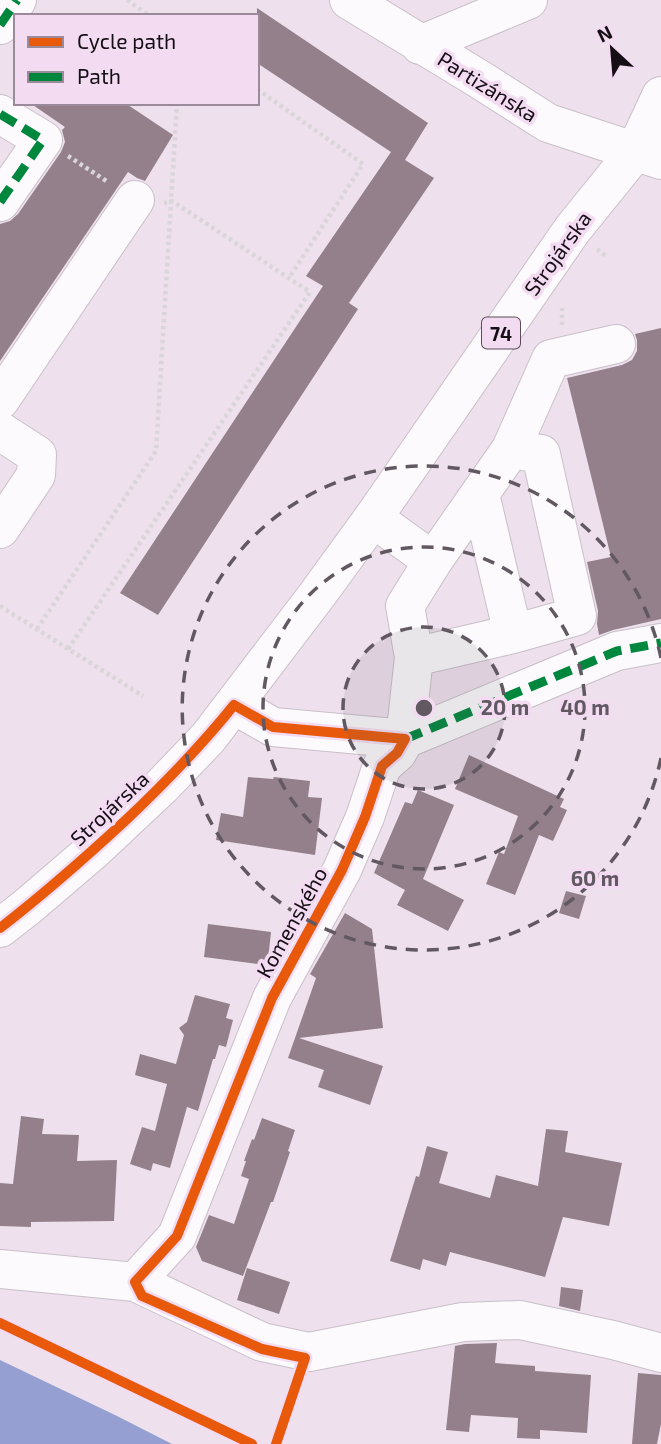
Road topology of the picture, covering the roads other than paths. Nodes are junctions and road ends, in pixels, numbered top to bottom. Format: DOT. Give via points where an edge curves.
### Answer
graph roads {
  1 [pos="17,0"];
  2 [pos="349,0"];
  3 [pos="528,0"];
  4 [pos="0,25"];
  5 [pos="420,44"];
  6 [pos="661,96"];
  7 [pos="0,114"];
  8 [pos="661,125"];
  9 [pos="648,156"];
  10 [pos="135,200"];
  11 [pos="0,202"];
  12 [pos="616,344"];
  13 [pos="0,400"];
  14 [pos="0,431"];
  15 [pos="510,449"];
  16 [pos="480,494"];
  17 [pos="373,517"];
  18 [pos="0,529"];
  19 [pos="433,561"];
  20 [pos="513,634"];
  21 [pos="661,643"];
  22 [pos="414,657"];
  23 [pos="234,705"];
  24 [pos="405,739"];
  25 [pos="0,928"];
  26 [pos="0,1269"];
  27 [pos="135,1282"];
  28 [pos="661,1353"];
  1 -- 4 [label="street"];
  2 -- 5 [label="street, Partizánska"];
  3 -- 5 [label="street"];
  5 -- 9 [label="street, Partizánska" via="548,123"];
  6 -- 9 [label="street"];
  7 -- 11 [label="street" via="43,140"];
  8 -- 9 [label="street, Strojárska / 74"];
  9 -- 17 [label="street, Strojárska / 74" via="572,230"];
  10 -- 13 [label="street"];
  12 -- 15 [label="street" via="551,359"];
  14 -- 18 [label="street" via="37,455 36,475"];
  15 -- 16 [label="street"];
  15 -- 20 [label="street" via="541,454 577,616"];
  16 -- 19 [label="street"];
  16 -- 20 [label="street"];
  17 -- 19 [label="street"];
  17 -- 23 [label="street, Strojárska / 74"];
  19 -- 22 [label="street" via="405,606"];
  20 -- 22 [label="street"];
  21 -- 24 [label="street, Komenského" via="617,651"];
  22 -- 24 [label="street"];
  23 -- 24 [label="street, Komenského" via="273,727"];
  23 -- 25 [label="street, Strojárska / 74" via="208,738 96,848"];
  24 -- 27 [label="street, Komenského" via="382,766 342,870 272,998 177,1236"];
  26 -- 27 [label="street"];
  27 -- 28 [label="street" via="262,1342 309,1352 463,1322 520,1320"];
}
